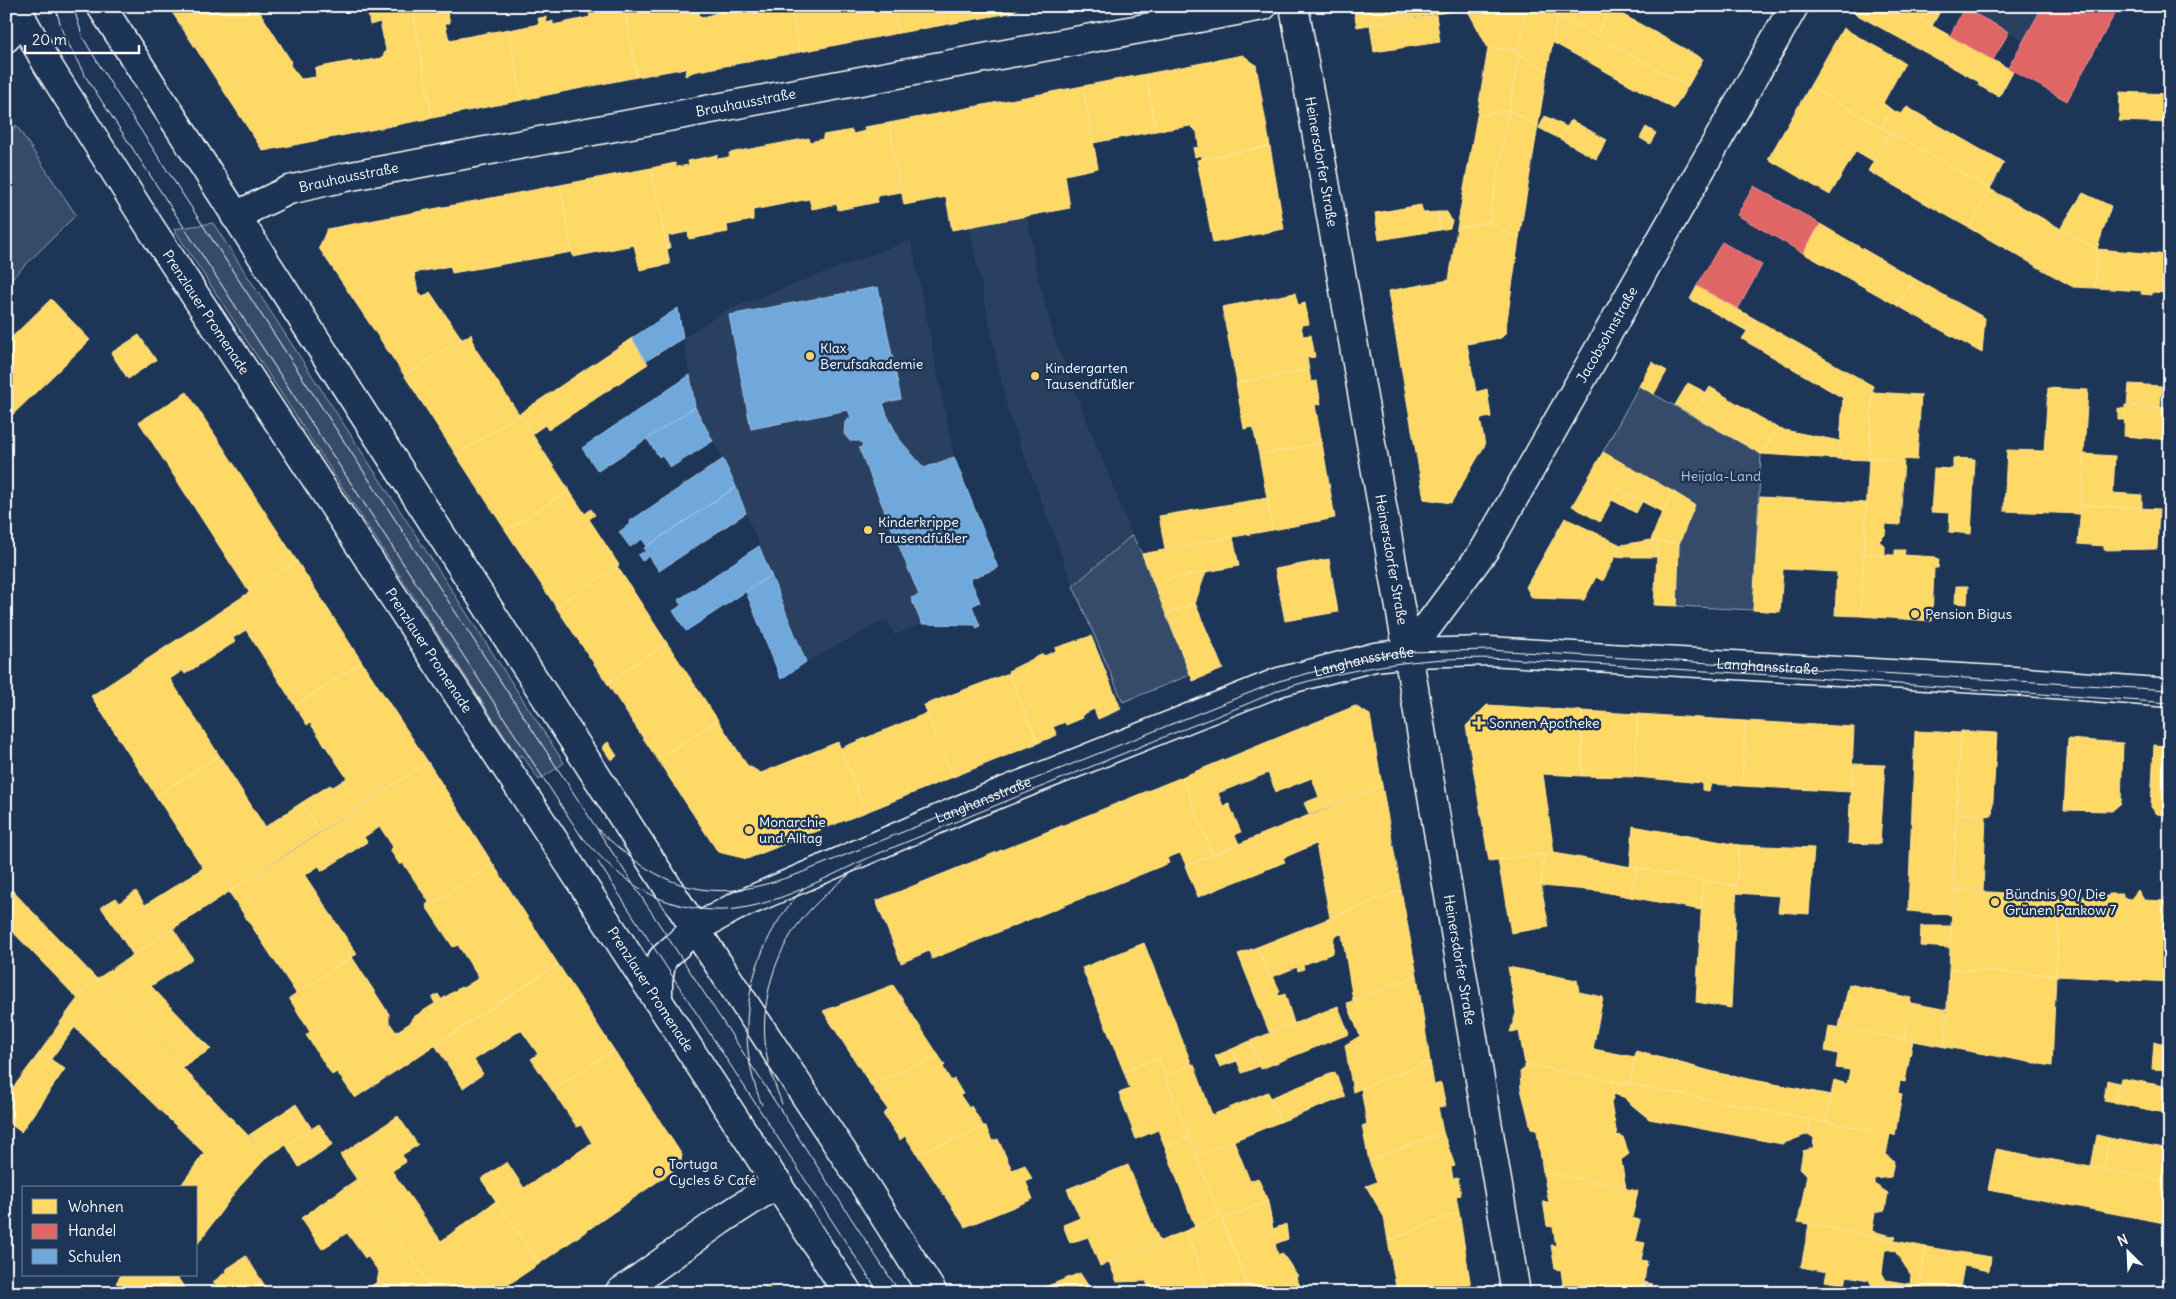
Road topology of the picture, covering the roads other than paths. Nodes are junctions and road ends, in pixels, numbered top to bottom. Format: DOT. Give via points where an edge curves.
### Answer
graph roads {
  1 [pos="100,6"];
  2 [pos="1264,6"];
  3 [pos="1294,6"];
  4 [pos="1794,6"];
  5 [pos="20,15"];
  6 [pos="235,216"];
  7 [pos="1408,653"];
  8 [pos="2170,693"];
  9 [pos="695,929"];
  10 [pos="658,1001"];
  11 [pos="778,1183"];
  12 [pos="619,1293"];
  13 [pos="848,1293"];
  14 [pos="933,1293"];
  15 [pos="1516,1293"];
  1 -- 6 [label="street"];
  2 -- 6 [label="street, Brauhausstraße" via="346,177 289,190"];
  3 -- 7 [label="street, Heinersdorfer Straße"];
  4 -- 7 [label="street, Jacobsohnstraße" via="1488,545"];
  5 -- 10 [label="street, Prenzlauer Promenade" via="47,64 150,227"];
  6 -- 9 [label="street"];
  7 -- 8 [label="street, Langhansstraße" via="1488,650 2014,680"];
  7 -- 9 [label="street, Langhansstraße" via="1375,657 1280,682 973,804 735,907"];
  7 -- 15 [label="street, Heinersdorfer Straße"];
  9 -- 10 [label="street, Langhansstraße" via="662,960"];
  9 -- 14 [label="street"];
  10 -- 11 [label="street, Prenzlauer Promenade"];
  11 -- 12 [label="street"];
  11 -- 13 [label="street, Prenzlauer Promenade"];
}
